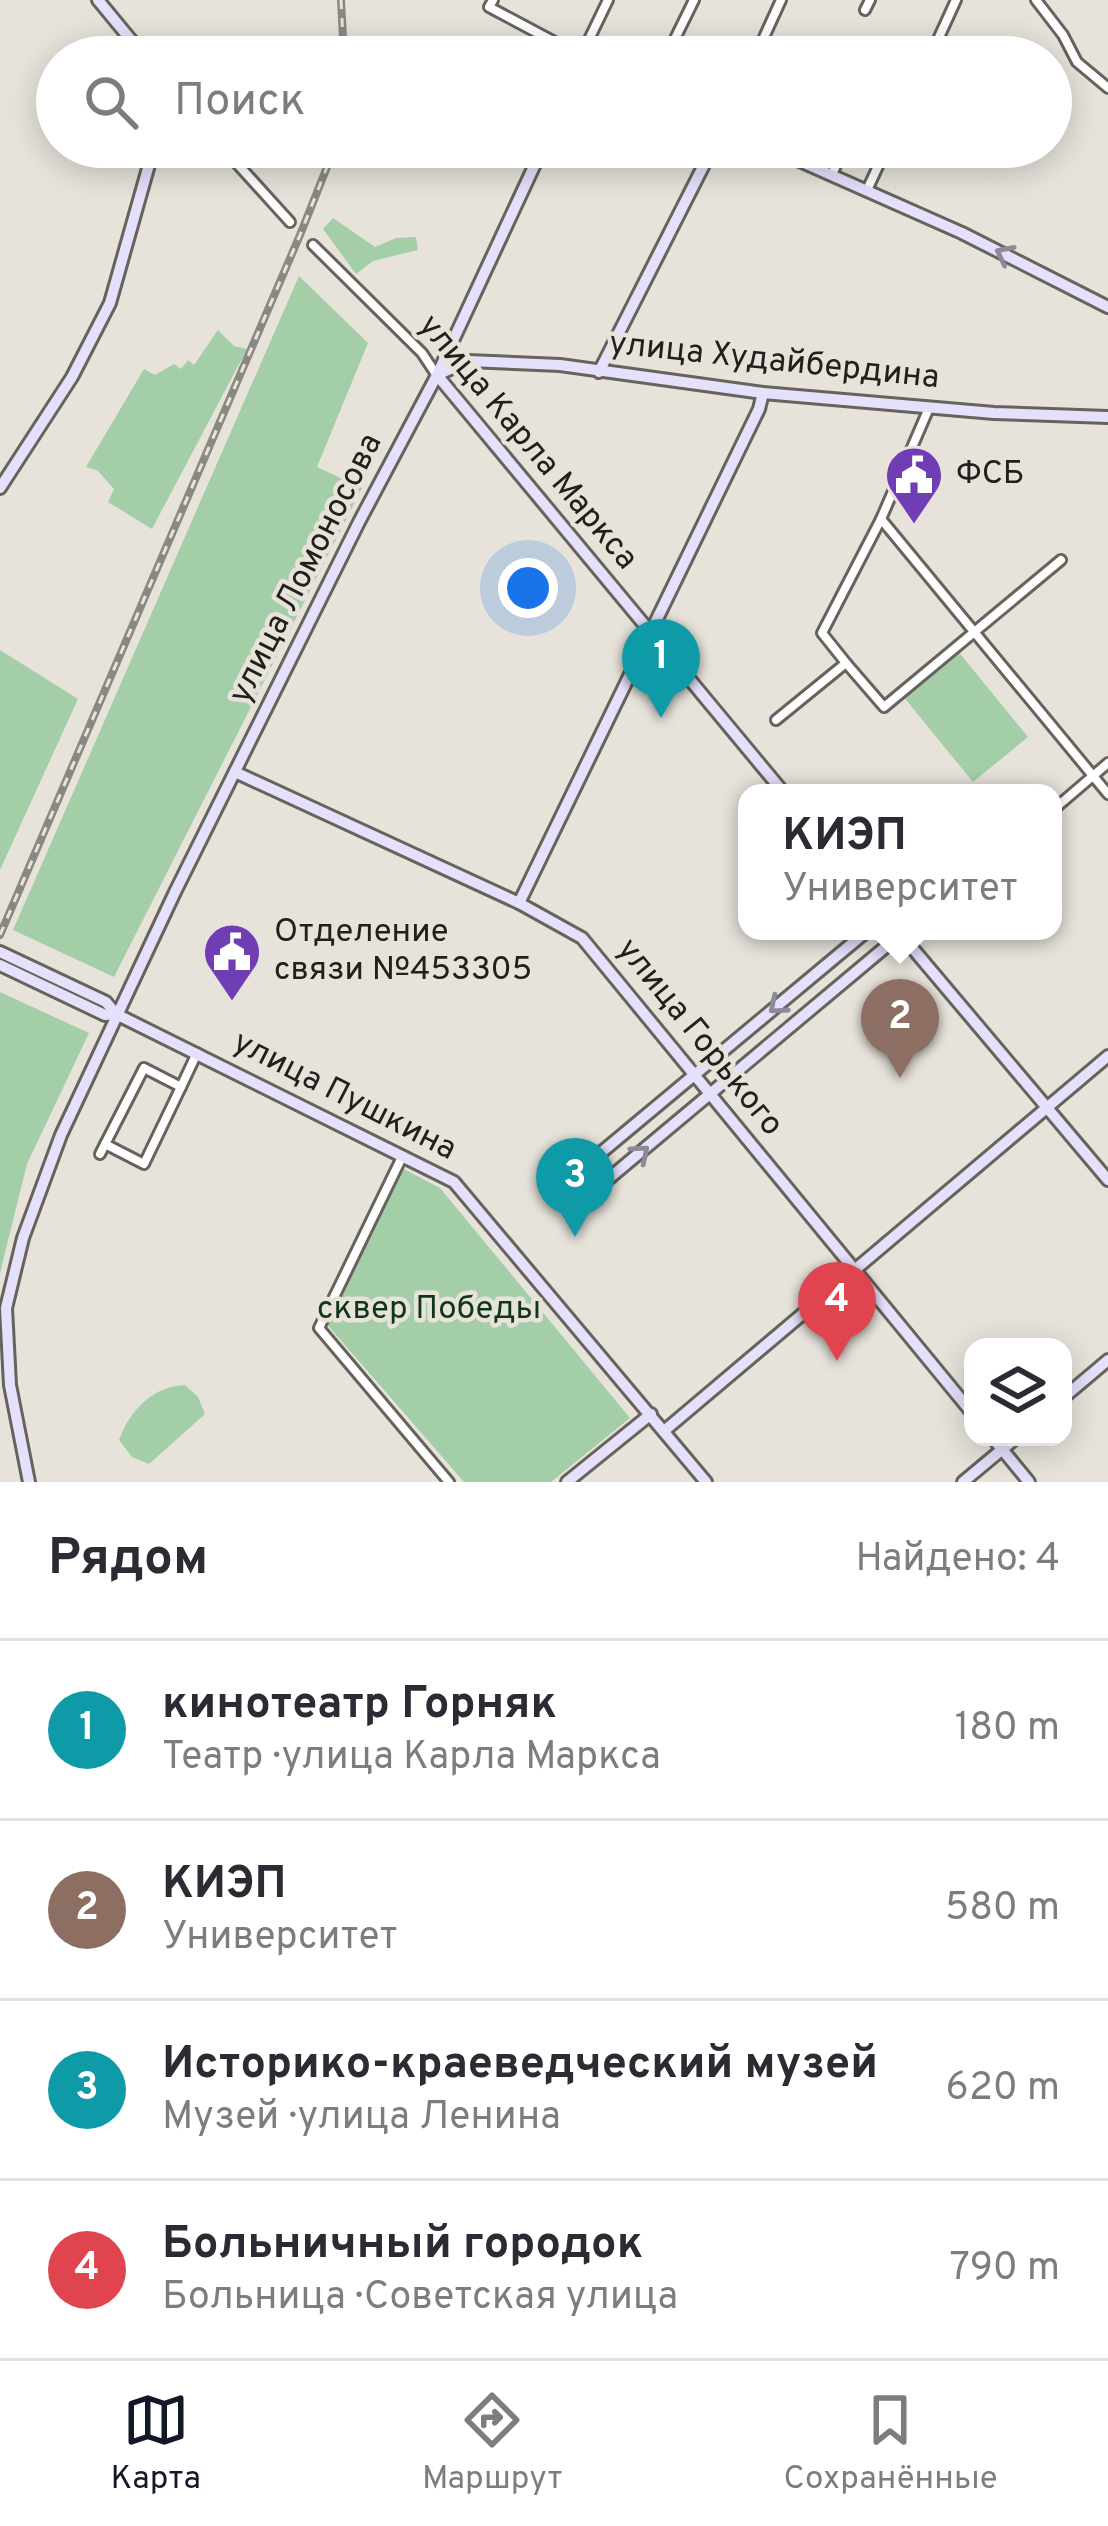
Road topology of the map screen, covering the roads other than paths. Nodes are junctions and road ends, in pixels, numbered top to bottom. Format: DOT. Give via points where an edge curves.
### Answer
graph roads {
  1 [pos="98,0"];
  2 [pos="608,0"];
  3 [pos="694,0"];
  4 [pos="781,0"];
  5 [pos="956,0"];
  6 [pos="1036,0"];
  7 [pos="491,4"];
  8 [pos="128,36"];
  9 [pos="546,36"];
  10 [pos="592,36"];
  11 [pos="676,36"];
  12 [pos="765,36"];
  13 [pos="940,36"];
  14 [pos="1064,36"];
  15 [pos="1072,51"];
  16 [pos="1108,88"];
  17 [pos="148,168"];
  18 [pos="241,168"];
  19 [pos="533,168"];
  20 [pos="702,168"];
  21 [pos="818,168"];
  22 [pos="835,168"];
  23 [pos="877,168"];
  24 [pos="832,174"];
  25 [pos="867,190"];
  26 [pos="290,222"];
  27 [pos="313,245"];
  28 [pos="1108,307"];
  29 [pos="599,372"];
  30 [pos="437,375"];
  31 [pos="763,393"];
  32 [pos="930,407"];
  33 [pos="1108,417"];
  34 [pos="0,488"];
  35 [pos="881,519"];
  36 [pos="1061,560"];
  37 [pos="975,632"];
  38 [pos="650,633"];
  39 [pos="846,663"];
  40 [pos="776,720"];
  41 [pos="1108,763"];
  42 [pos="235,772"];
  43 [pos="1093,775"];
  44 [pos="776,784"];
  45 [pos="1108,794"];
  46 [pos="1062,802"];
  47 [pos="519,903"];
  48 [pos="856,940"];
  49 [pos="892,940"];
  50 [pos="906,940"];
  51 [pos="0,952"];
  52 [pos="0,965"];
  53 [pos="116,1014"];
  54 [pos="197,1053"];
  55 [pos="1108,1056"];
  56 [pos="696,1076"];
  57 [pos="181,1087"];
  58 [pos="711,1094"];
  59 [pos="1048,1108"];
  60 [pos="402,1157"];
  61 [pos="1108,1180"];
  62 [pos="857,1270"];
  63 [pos="1108,1360"];
  64 [pos="1072,1390"];
  65 [pos="964,1403"];
  66 [pos="650,1414"];
  67 [pos="664,1431"];
  68 [pos="1000,1446"];
  69 [pos="1006,1446"];
  70 [pos="1002,1449"];
  71 [pos="29,1482"];
  72 [pos="448,1482"];
  73 [pos="567,1482"];
  74 [pos="706,1482"];
  75 [pos="963,1482"];
  76 [pos="1029,1482"];
  1 -- 8 [label="main road"];
  2 -- 10 [label="street"];
  3 -- 11 [label="street"];
  4 -- 12 [label="street"];
  5 -- 13 [label="street"];
  6 -- 14 [label="street"];
  7 -- 9 [label="street"];
  15 -- 16 [label="street"];
  17 -- 34 [label="main road" via="110,303"];
  18 -- 26 [label="street"];
  19 -- 30 [label="main road, улица Ломоносова"];
  20 -- 29 [label="main road"];
  21 -- 24 [label="main road"];
  22 -- 24 [label="street"];
  23 -- 25 [label="street"];
  24 -- 25 [label="main road"];
  28 -- 25 [label="main road, one-way"];
  27 -- 30 [label="street, улица Карла Маркса"];
  29 -- 30 [label="main road, улица Худайбердина" via="468,361"];
  29 -- 31 [label="main road, улица Худайбердина"];
  30 -- 38 [label="main road, улица Карла Маркса"];
  30 -- 42 [label="main road, улица Ломоносова"];
  31 -- 32 [label="main road, улица Худайбердина"];
  31 -- 38 [label="main road"];
  32 -- 33 [label="main road, улица Худайбердина"];
  32 -- 35 [label="street"];
  35 -- 37 [label="street"];
  35 -- 39 [label="street" via="822,633"];
  36 -- 37 [label="street"];
  37 -- 39 [label="street" via="884,707"];
  37 -- 43 [label="street"];
  38 -- 44 [label="main road, улица Карла Маркса"];
  38 -- 47 [label="main road"];
  39 -- 40 [label="street"];
  41 -- 43 [label="street"];
  42 -- 47 [label="main road, улица Горького"];
  42 -- 53 [label="main road, улица Ломоносова"];
  43 -- 45 [label="street"];
  43 -- 46 [label="street"];
  47 -- 56 [label="main road, улица Горького" via="582,938"];
  48 -- 56 [label="main road, one-way"];
  49 -- 58 [label="main road"];
  50 -- 59 [label="main road"];
  51 -- 53 [label="main road, улица Пушкина"];
  52 -- 53 [label="main road, улица Пушкина"];
  53 -- 54 [label="main road, улица Пушкина"];
  53 -- 71 [label="main road, улица Ломоносова" via="61,1135 6,1308 10,1385"];
  54 -- 57 [label="street"];
  54 -- 60 [label="main road, улица Пушкина"];
  55 -- 59 [label="main road"];
  56 -- 58 [label="main road, улица Горького"];
  56 -- 58 [label="main road, one-way" via="555,1191 571,1211"];
  57 -- 57 [label="street" via="144,1068 103,1149 144,1164"];
  58 -- 62 [label="main road, улица Горького"];
  59 -- 61 [label="main road"];
  59 -- 62 [label="main road"];
  60 -- 66 [label="main road, улица Пушкина" via="454,1182"];
  60 -- 72 [label="street" via="319,1328"];
  62 -- 65 [label="main road, улица Горького"];
  62 -- 67 [label="main road"];
  63 -- 64 [label="main road"];
  66 -- 67 [label="main road, улица Пушкина"];
  66 -- 73 [label="main road"];
  67 -- 74 [label="main road, улица Пушкина"];
  68 -- 70 [label="main road"];
  69 -- 70 [label="main road"];
  70 -- 75 [label="main road"];
  70 -- 76 [label="main road"];
}
